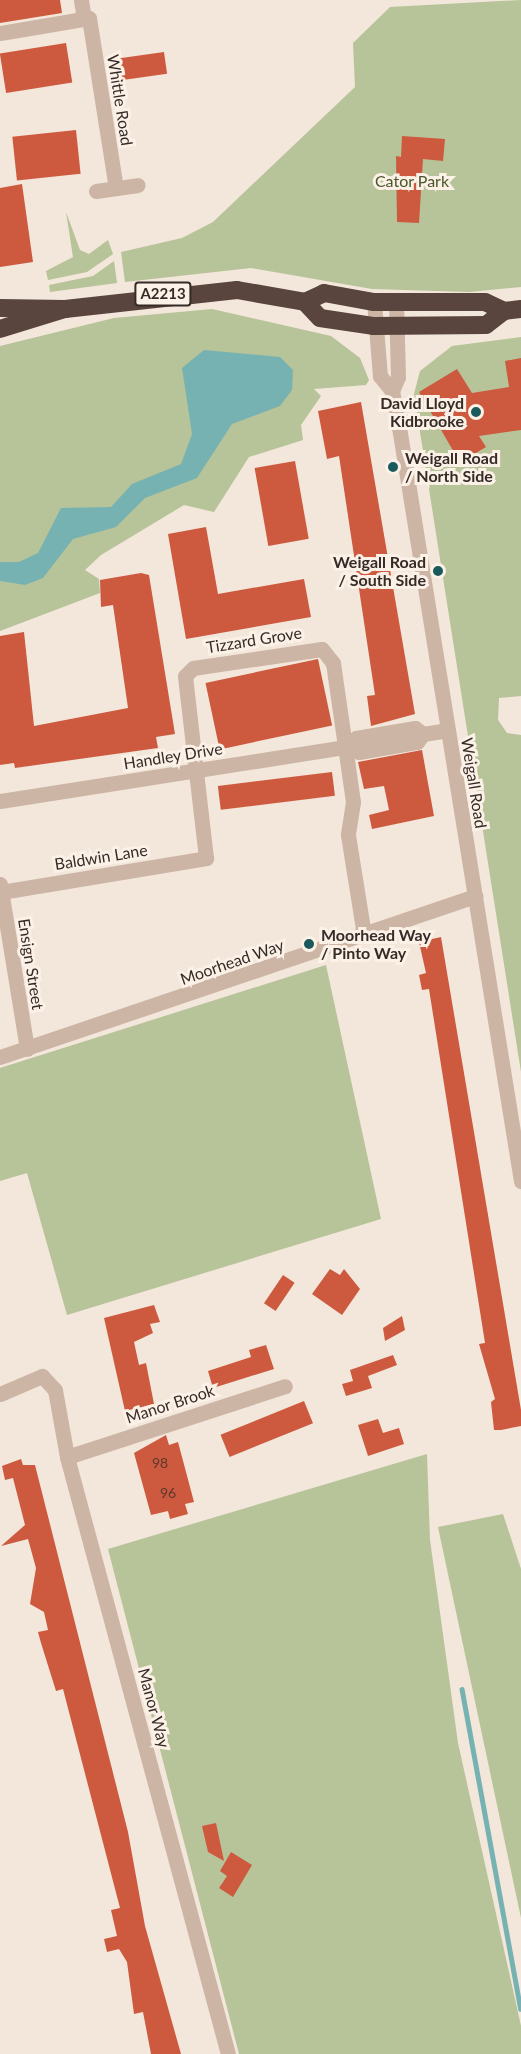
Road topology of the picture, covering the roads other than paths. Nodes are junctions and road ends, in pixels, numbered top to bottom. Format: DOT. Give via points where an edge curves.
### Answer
graph roads {
  1 [pos="81,0"];
  2 [pos="86,18"];
  3 [pos="0,33"];
  4 [pos="138,185"];
  5 [pos="116,188"];
  6 [pos="96,191"];
  7 [pos="305,302"];
  8 [pos="374,302"];
  9 [pos="396,302"];
  10 [pos="0,308"];
  11 [pos="65,309"];
  12 [pos="512,310"];
  13 [pos="374,326"];
  14 [pos="396,328"];
  15 [pos="0,329"];
  16 [pos="392,391"];
  17 [pos="447,730"];
  18 [pos="348,747"];
  19 [pos="196,770"];
  20 [pos="0,801"];
  21 [pos="1,888"];
  22 [pos="475,896"];
  23 [pos="364,935"];
  24 [pos="27,1049"];
  25 [pos="0,1058"];
  26 [pos="521,1181"];
  27 [pos="285,1386"];
  28 [pos="0,1394"];
  29 [pos="67,1457"];
  30 [pos="228,2054"];
  1 -- 2 [label="street, Whittle Road"];
  2 -- 3 [label="street"];
  2 -- 5 [label="street, Whittle Road"];
  4 -- 5 [label="street"];
  5 -- 6 [label="street"];
  7 -- 8 [label="highway, A2213" via="324,294"];
  7 -- 11 [label="highway, A2213" via="261,292 212,290"];
  7 -- 13 [label="highway, A2213" via="320,318"];
  8 -- 9 [label="highway, A2213"];
  8 -- 13 [label="street, Weigall Road"];
  9 -- 12 [label="highway, A2213" via="485,302"];
  9 -- 14 [label="street, Weigall Road"];
  10 -- 11 [label="highway, A2213"];
  11 -- 15 [label="highway, A2213"];
  12 -- 14 [label="highway, A2213" via="486,325"];
  13 -- 14 [label="highway, A2213"];
  13 -- 16 [label="street, Weigall Road" via="380,379"];
  14 -- 16 [label="street, Weigall Road" via="398,377"];
  16 -- 17 [label="street, Weigall Road"];
  17 -- 18 [label="street, Handley Drive" via="423,735 415,728 356,738"];
  17 -- 22 [label="street, Weigall Road"];
  18 -- 19 [label="street, Handley Drive"];
  18 -- 19 [label="street, Tizzard Grove" via="333,663 329,652 314,649 189,671 183,682"];
  18 -- 23 [label="street" via="353,802 347,828"];
  19 -- 20 [label="street, Handley Drive"];
  19 -- 21 [label="street, Baldwin Lane" via="206,858"];
  21 -- 24 [label="street, Ensign Street"];
  22 -- 23 [label="street, Moorhead Way"];
  22 -- 26 [label="street, Weigall Road"];
  23 -- 24 [label="street, Moorhead Way"];
  24 -- 25 [label="street, Moorhead Way"];
  27 -- 29 [label="street, Manor Brook"];
  28 -- 29 [label="street, Manor Way" via="42,1376 55,1390"];
  29 -- 30 [label="street, Manor Way"];
}
